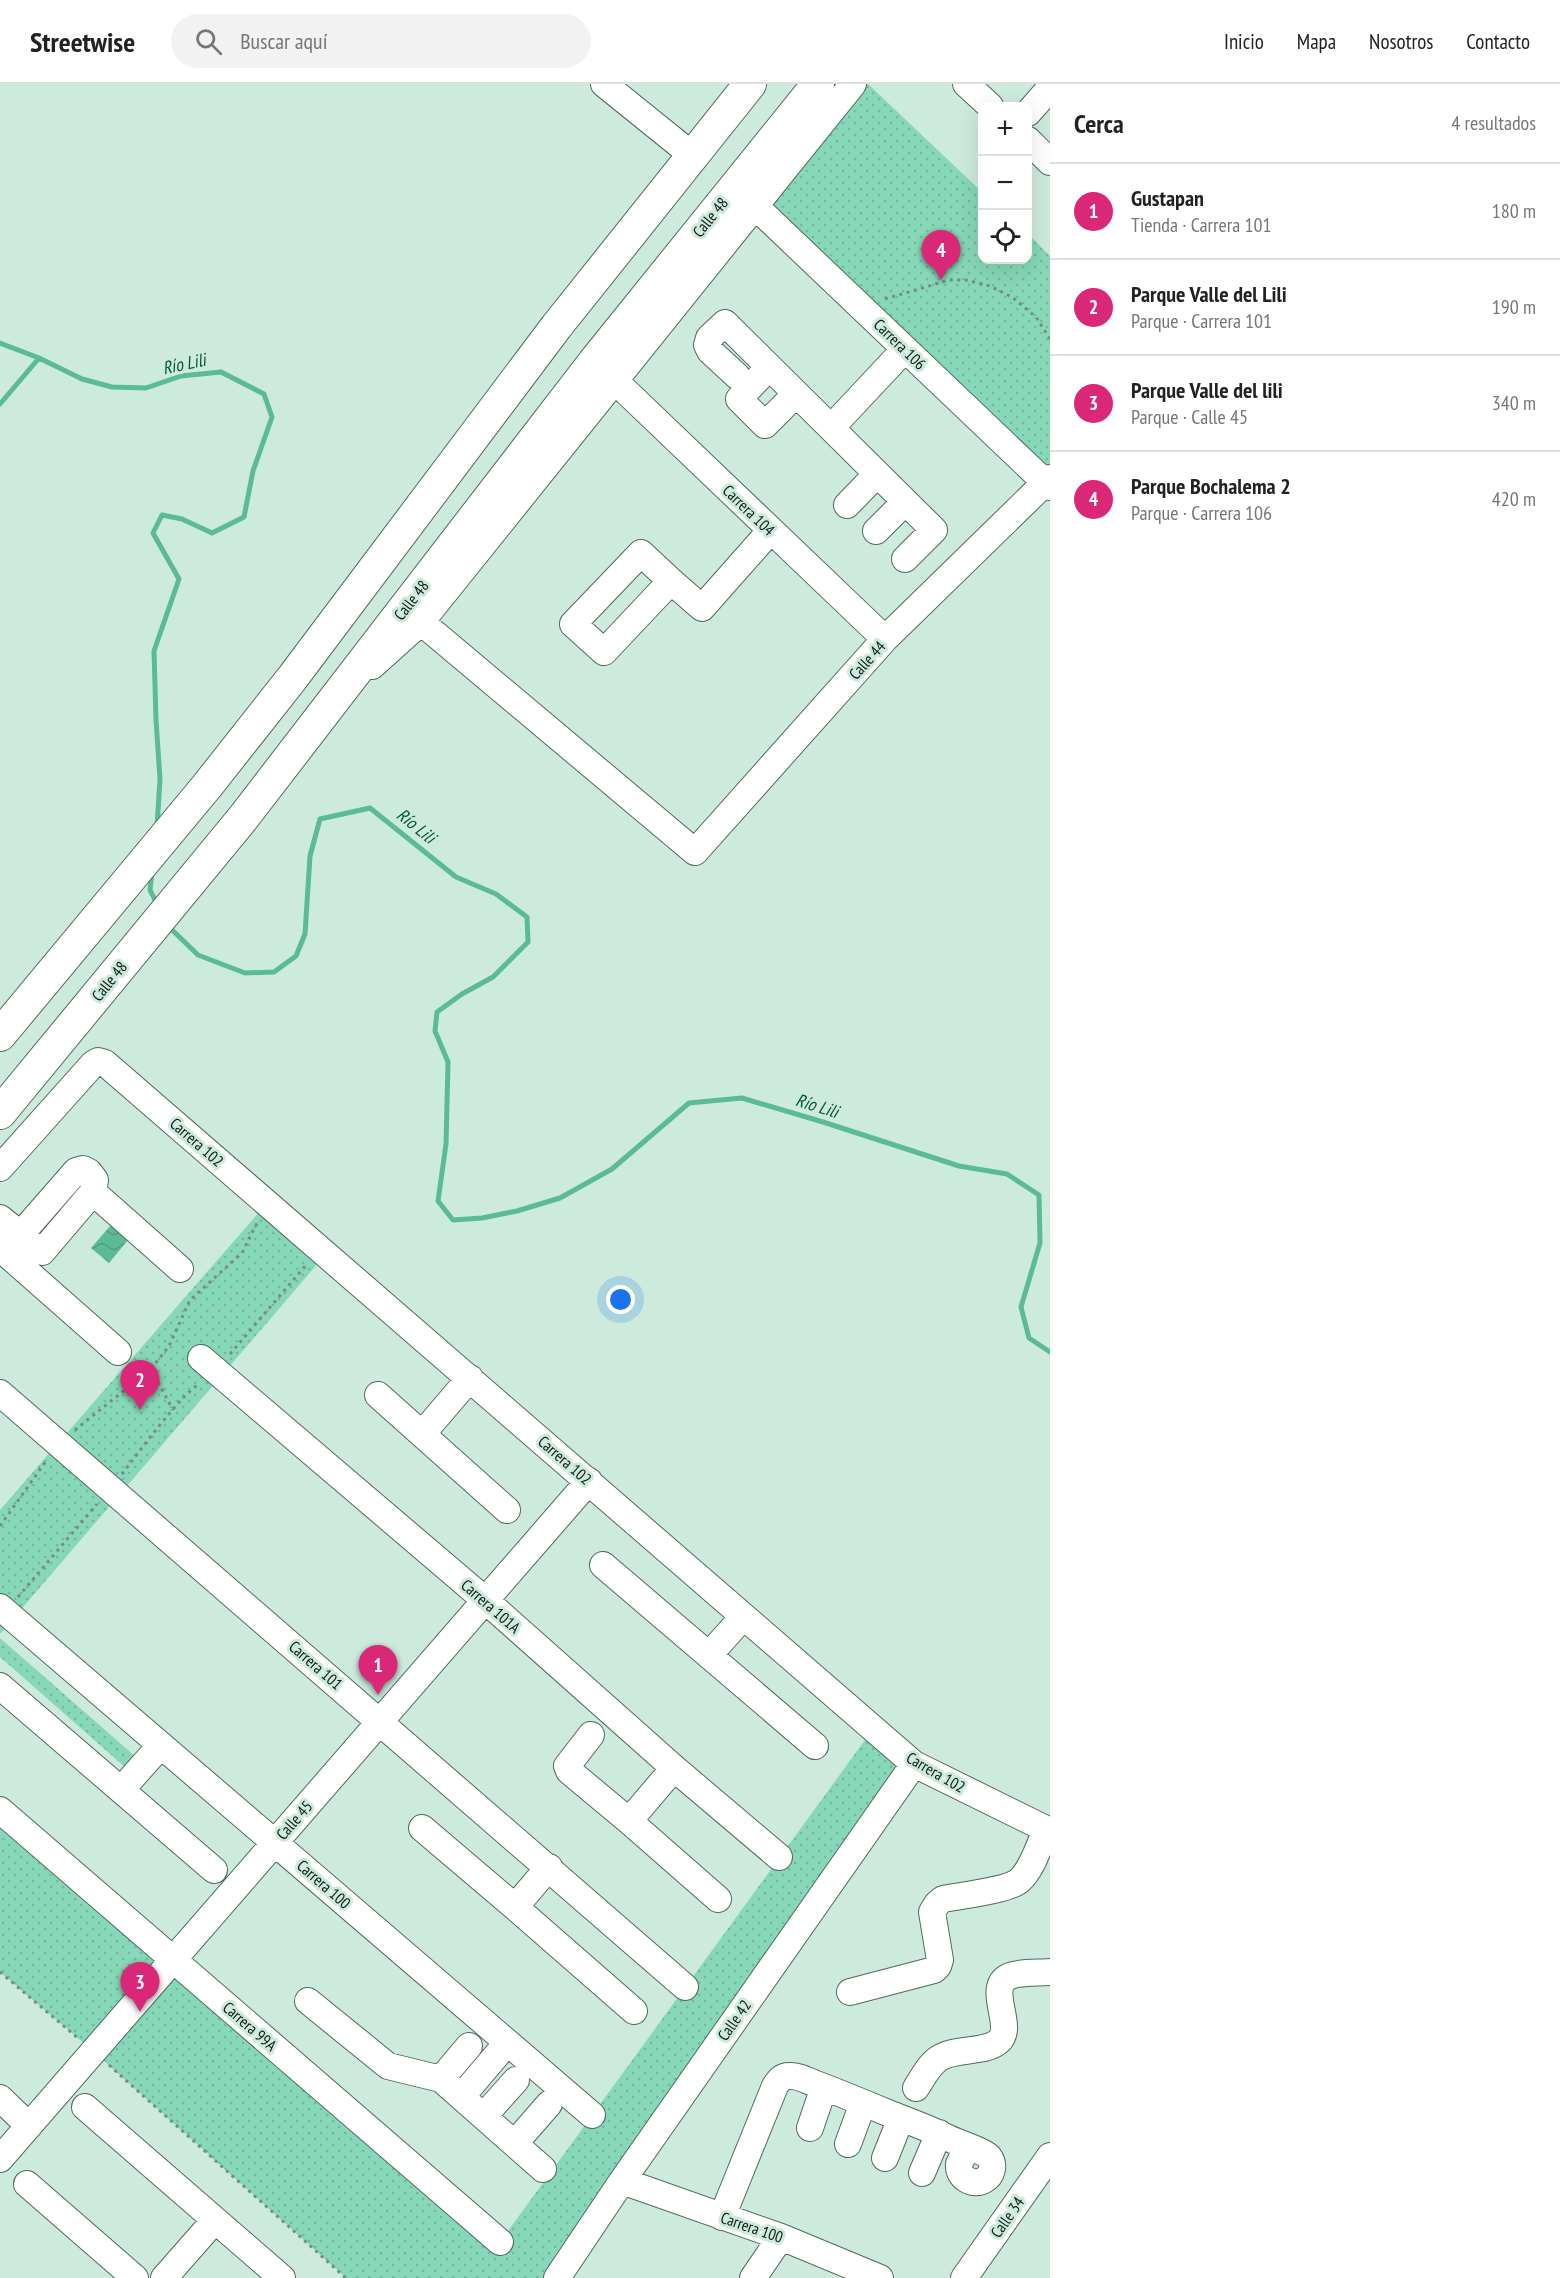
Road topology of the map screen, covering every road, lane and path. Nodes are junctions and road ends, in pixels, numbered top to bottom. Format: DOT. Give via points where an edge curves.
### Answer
graph roads {
  1 [pos="604,84"];
  2 [pos="750,84"];
  3 [pos="818,84"];
  4 [pos="853,84"];
  5 [pos="1050,88"];
  6 [pos="1032,108"];
  7 [pos="1032,144"];
  8 [pos="692,155"];
  9 [pos="1050,161"];
  10 [pos="755,206"];
  11 [pos="853,300"];
  12 [pos="1050,339"];
  13 [pos="905,349"];
  14 [pos="769,367"];
  15 [pos="737,376"];
  16 [pos="614,380"];
  17 [pos="796,394"];
  18 [pos="831,428"];
  19 [pos="877,474"];
  20 [pos="1048,483"];
  21 [pos="905,502"];
  22 [pos="847,505"];
  23 [pos="771,530"];
  24 [pos="876,531"];
  25 [pos="905,559"];
  26 [pos="671,581"];
  27 [pos="421,622"];
  28 [pos="885,639"];
  29 [pos="332,704"];
  30 [pos="0,1035"];
  31 [pos="2,1111"];
  32 [pos="0,1168"];
  33 [pos="267,1203"];
  34 [pos="93,1204"];
  35 [pos="0,1218"];
  36 [pos="21,1234"];
  37 [pos="0,1248"];
  38 [pos="320,1248"];
  39 [pos="180,1269"];
  40 [pos="118,1352"];
  41 [pos="201,1358"];
  42 [pos="151,1369"];
  43 [pos="221,1376"];
  44 [pos="470,1378"];
  45 [pos="0,1393"];
  46 [pos="378,1395"];
  47 [pos="173,1410"];
  48 [pos="423,1432"];
  49 [pos="59,1443"];
  50 [pos="589,1481"];
  51 [pos="507,1510"];
  52 [pos="0,1526"];
  53 [pos="603,1565"];
  54 [pos="485,1600"];
  55 [pos="0,1607"];
  56 [pos="743,1617"];
  57 [pos="709,1655"];
  58 [pos="0,1686"];
  59 [pos="380,1721"];
  60 [pos="591,1736"];
  61 [pos="160,1744"];
  62 [pos="815,1746"];
  63 [pos="914,1764"];
  64 [pos="674,1768"];
  65 [pos="121,1790"];
  66 [pos="0,1810"];
  67 [pos="628,1821"];
  68 [pos="422,1827"];
  69 [pos="1048,1831"];
  70 [pos="275,1841"];
  71 [pos="779,1857"];
  72 [pos="549,1868"];
  73 [pos="213,1870"];
  74 [pos="718,1899"];
  75 [pos="515,1907"];
  76 [pos="173,1959"];
  77 [pos="0,1972"];
  78 [pos="1050,1972"];
  79 [pos="685,1987"];
  80 [pos="850,1992"];
  81 [pos="308,2001"];
  82 [pos="634,2011"];
  83 [pos="507,2043"];
  84 [pos="469,2046"];
  85 [pos="93,2051"];
  86 [pos="441,2079"];
  87 [pos="516,2080"];
  88 [pos="824,2087"];
  89 [pos="915,2088"];
  90 [pos="462,2096"];
  91 [pos="0,2098"];
  92 [pos="863,2103"];
  93 [pos="549,2104"];
  94 [pos="85,2108"];
  95 [pos="592,2115"];
  96 [pos="484,2116"];
  97 [pos="901,2118"];
  98 [pos="29,2126"];
  99 [pos="810,2128"];
  100 [pos="939,2133"];
  101 [pos="515,2144"];
  102 [pos="848,2144"];
  103 [pos="968,2148"];
  104 [pos="1050,2156"];
  105 [pos="0,2158"];
  106 [pos="885,2158"];
  107 [pos="543,2169"];
  108 [pos="922,2173"];
  109 [pos="622,2181"];
  110 [pos="27,2184"];
  111 [pos="722,2217"];
  112 [pos="215,2220"];
  113 [pos="782,2237"];
  114 [pos="500,2242"];
  115 [pos="135,2278"];
  116 [pos="164,2278"];
  117 [pos="282,2278"];
  118 [pos="346,2278"];
  119 [pos="557,2278"];
  120 [pos="754,2278"];
  121 [pos="879,2278"];
  122 [pos="964,2278"];
  1 -- 8 [label="street"];
  2 -- 8 [label="main road"];
  3 -- 29 [label="main road, Calle 48" via="594,362"];
  4 -- 10 [label="street"];
  5 -- 6 [label="street"];
  7 -- 9 [label="street"];
  8 -- 30 [label="main road" via="556,327 293,677"];
  10 -- 11 [label="street, Carrera 106"];
  10 -- 16 [label="street"];
  11 -- 12 [label="path" via="891,299 949,280 966,280 1012,297 1036,317"];
  11 -- 13 [label="street, Carrera 106"];
  13 -- 18 [label="street"];
  13 -- 20 [label="street, Carrera 106"];
  14 -- 15 [label="street" via="725,323 707,345"];
  14 -- 17 [label="street"];
  14 -- 17 [label="street" via="739,399 765,425"];
  16 -- 23 [label="street, Carrera 104"];
  16 -- 27 [label="street"];
  17 -- 18 [label="street"];
  18 -- 19 [label="street"];
  19 -- 21 [label="street"];
  19 -- 22 [label="street"];
  20 -- 28 [label="street, Calle 44"];
  21 -- 24 [label="street"];
  21 -- 25 [label="street" via="933,530"];
  23 -- 26 [label="street" via="702,608"];
  23 -- 28 [label="street, Carrera 104"];
  27 -- 28 [label="street, Calle 44" via="695,852"];
  27 -- 29 [label="street"];
  29 -- 31 [label="main road, Calle 48"];
  32 -- 33 [label="street, Carrera 102" via="98,1061 105,1062"];
  33 -- 38 [label="street, Carrera 102"];
  33 -- 42 [label="path" via="242,1253 190,1300 169,1346"];
  34 -- 36 [label="street" via="42,1252"];
  34 -- 36 [label="street" via="93,1176 83,1169 76,1171"];
  34 -- 39 [label="street"];
  35 -- 36 [label="street"];
  37 -- 40 [label="street"];
  38 -- 43 [label="path" via="230,1354"];
  38 -- 44 [label="street, Carrera 102"];
  41 -- 43 [label="street, Carrera 101A"];
  42 -- 47 [label="path"];
  42 -- 49 [label="path"];
  43 -- 54 [label="street, Carrera 101A"];
  44 -- 48 [label="street"];
  44 -- 50 [label="street, Carrera 102"];
  45 -- 49 [label="street, Carrera 101"];
  46 -- 48 [label="street"];
  48 -- 51 [label="street"];
  49 -- 52 [label="path"];
  49 -- 59 [label="street, Carrera 101"];
  50 -- 54 [label="street, Calle 45"];
  50 -- 56 [label="street, Carrera 102"];
  53 -- 57 [label="street"];
  54 -- 59 [label="street, Calle 45"];
  54 -- 64 [label="street, Carrera 101A"];
  55 -- 61 [label="street, Carrera 100"];
  56 -- 57 [label="street"];
  56 -- 63 [label="street, Carrera 102"];
  57 -- 62 [label="street"];
  58 -- 65 [label="street"];
  59 -- 70 [label="street, Calle 45"];
  59 -- 72 [label="street, Carrera 101"];
  60 -- 67 [label="street" via="567,1766 569,1771"];
  61 -- 65 [label="street"];
  61 -- 70 [label="street, Carrera 100"];
  63 -- 69 [label="street, Carrera 102"];
  63 -- 109 [label="street, Calle 42"];
  64 -- 67 [label="street"];
  64 -- 71 [label="street, Carrera 101A"];
  65 -- 73 [label="street"];
  66 -- 76 [label="street, Carrera 99A"];
  67 -- 74 [label="street"];
  68 -- 75 [label="street"];
  69 -- 80 [label="street" via="1019,1881 937,1904 932,1912 938,1966"];
  70 -- 76 [label="street, Calle 45"];
  70 -- 83 [label="street, Carrera 100"];
  72 -- 75 [label="street"];
  72 -- 79 [label="street, Carrera 101"];
  75 -- 82 [label="street"];
  76 -- 85 [label="street, Calle 45"];
  76 -- 114 [label="street, Carrera 99A"];
  77 -- 85 [label="path"];
  78 -- 89 [label="street" via="1007,1978 999,1995 1002,2039 994,2045 937,2060"];
  81 -- 86 [label="street" via="388,2066"];
  83 -- 90 [label="street"];
  83 -- 95 [label="street, Carrera 100"];
  84 -- 86 [label="street"];
  85 -- 98 [label="street, Calle 45"];
  85 -- 118 [label="path"];
  86 -- 90 [label="street"];
  87 -- 96 [label="street"];
  88 -- 92 [label="street"];
  88 -- 99 [label="street"];
  88 -- 111 [label="street" via="791,2076 782,2078 775,2086"];
  90 -- 96 [label="street"];
  91 -- 98 [label="street"];
  92 -- 97 [label="street"];
  92 -- 102 [label="street"];
  93 -- 101 [label="street"];
  94 -- 112 [label="street"];
  96 -- 101 [label="street"];
  97 -- 100 [label="street"];
  97 -- 106 [label="street"];
  98 -- 105 [label="street, Calle 45"];
  100 -- 103 [label="street"];
  100 -- 108 [label="street"];
  101 -- 107 [label="street"];
  104 -- 122 [label="street, Calle 34"];
  109 -- 111 [label="street, Carrera 100"];
  109 -- 119 [label="street, Calle 42"];
  110 -- 115 [label="street"];
  111 -- 113 [label="street, Carrera 100"];
  112 -- 116 [label="street"];
  112 -- 117 [label="street"];
  113 -- 120 [label="street"];
  113 -- 121 [label="street, Carrera 100"];
}
